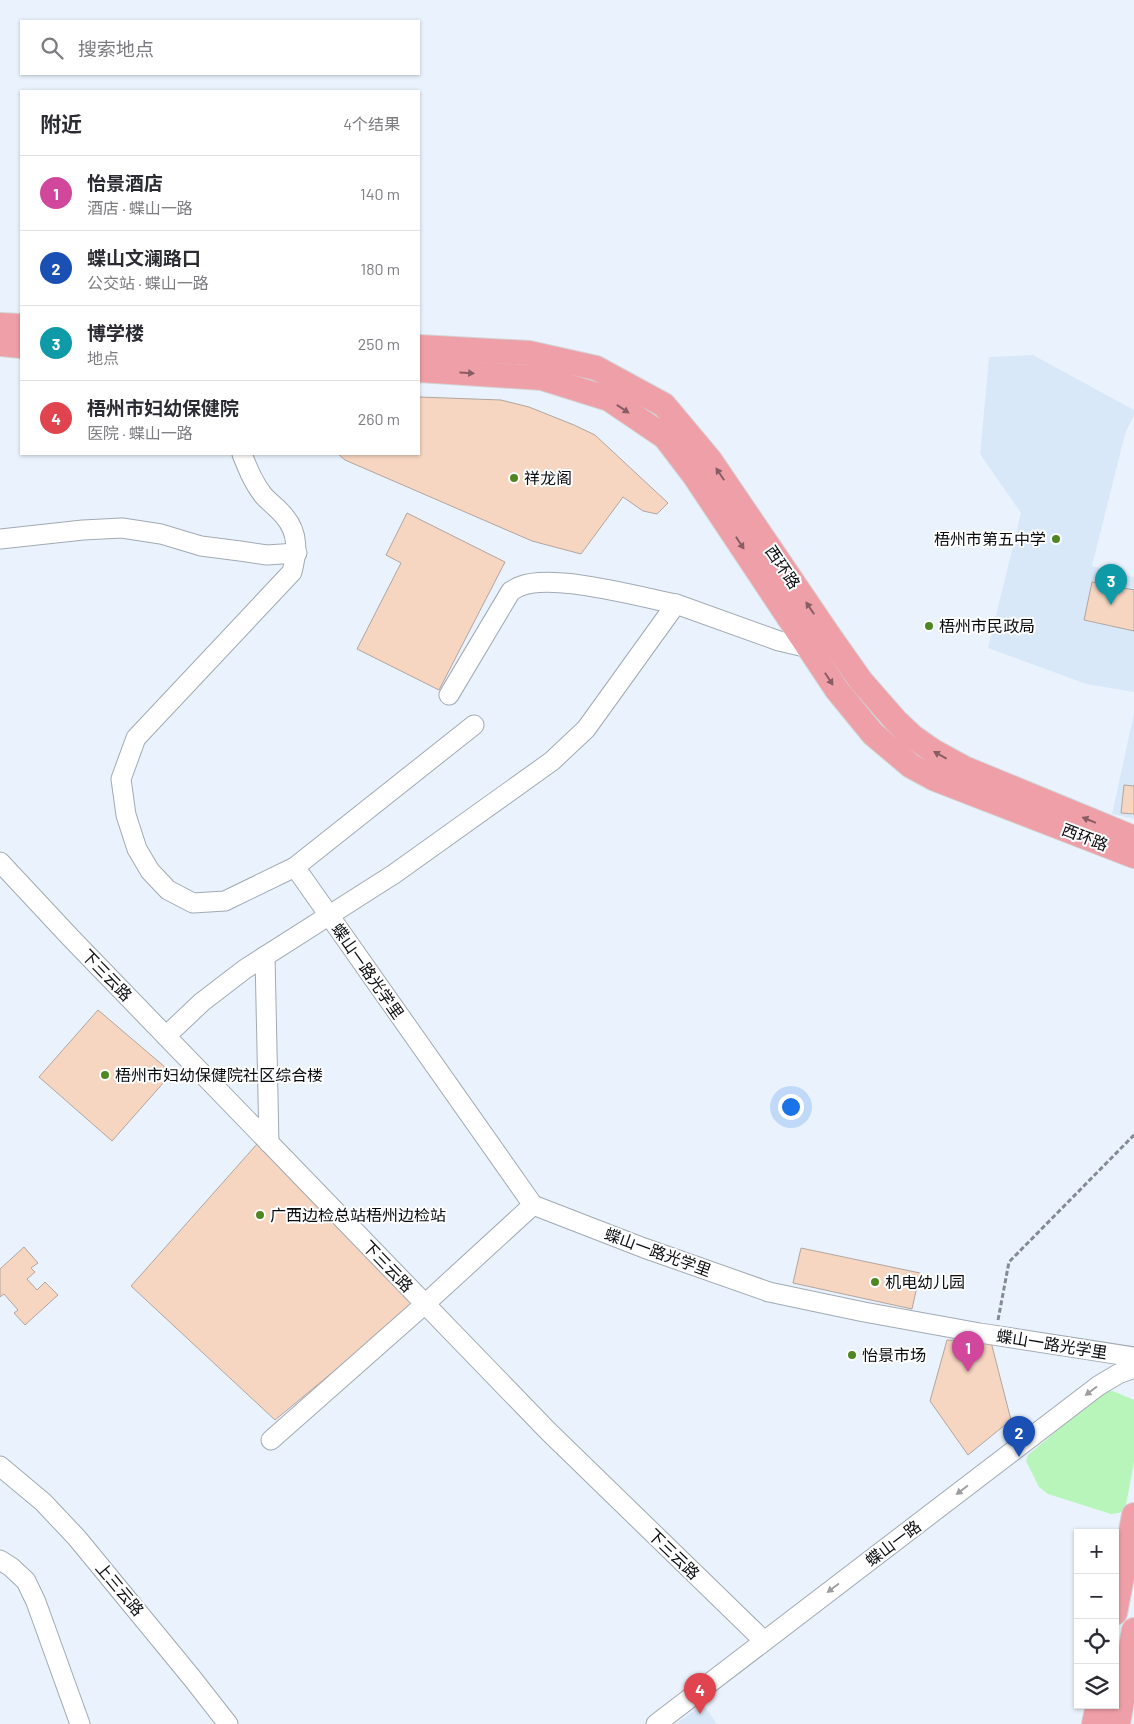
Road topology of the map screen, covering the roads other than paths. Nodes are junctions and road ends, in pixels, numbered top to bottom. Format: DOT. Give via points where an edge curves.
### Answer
graph roads {
  1 [pos="0,325"];
  2 [pos="20,326"];
  3 [pos="0,344"];
  4 [pos="20,346"];
  5 [pos="420,347"];
  6 [pos="420,370"];
  7 [pos="242,455"];
  8 [pos="0,539"];
  9 [pos="297,553"];
  10 [pos="676,604"];
  11 [pos="830,637"];
  12 [pos="809,648"];
  13 [pos="449,695"];
  14 [pos="474,725"];
  15 [pos="1134,838"];
  16 [pos="1134,856"];
  17 [pos="0,862"];
  18 [pos="295,867"];
  19 [pos="329,915"];
  20 [pos="265,956"];
  21 [pos="166,1036"];
  22 [pos="269,1143"];
  23 [pos="533,1205"];
  24 [pos="425,1304"];
  25 [pos="1134,1357"];
  26 [pos="1134,1368"];
  27 [pos="271,1440"];
  28 [pos="0,1466"];
  29 [pos="1134,1515"];
  30 [pos="0,1560"];
  31 [pos="1123,1600"];
  32 [pos="1134,1630"];
  33 [pos="764,1641"];
  34 [pos="1097,1709"];
  35 [pos="80,1724"];
  36 [pos="228,1724"];
  37 [pos="656,1724"];
  38 [pos="1094,1724"];
  39 [pos="1118,1724"];
  1 -- 2 [label="main road"];
  3 -- 4 [label="main road"];
  11 -- 5 [label="main road, 西环路, one-way" via="710,460 664,405 596,368 528,353"];
  6 -- 12 [label="main road, 西环路, one-way" via="542,378 609,399 665,437 694,475"];
  7 -- 9 [label="street" via="251,478 286,518 295,536"];
  8 -- 9 [label="street" via="122,528 160,534 201,546 267,555"];
  9 -- 18 [label="street" via="292,572 136,738 121,779 126,815 136,849 150,872 168,890 193,903 225,901"];
  10 -- 12 [label="street" via="779,641"];
  10 -- 13 [label="street" via="591,586 522,585 511,591"];
  10 -- 19 [label="street" via="586,729 552,761 394,874"];
  11 -- 12 [label="street"];
  15 -- 11 [label="main road, 西环路, one-way" via="964,768 933,751 896,721 861,681"];
  12 -- 16 [label="main road, 西环路, one-way" via="837,690 873,734 911,766 935,779"];
  14 -- 18 [label="street"];
  17 -- 21 [label="street, 下三云路"];
  18 -- 19 [label="street, 蝶山一路光学里"];
  19 -- 20 [label="street"];
  19 -- 23 [label="street, 蝶山一路光学里"];
  20 -- 21 [label="street" via="202,1002"];
  20 -- 22 [label="street"];
  21 -- 22 [label="street, 下三云路"];
  22 -- 24 [label="street, 下三云路"];
  23 -- 24 [label="street"];
  23 -- 25 [label="street, 蝶山一路光学里" via="769,1292 995,1336"];
  24 -- 27 [label="street"];
  24 -- 33 [label="street, 下三云路" via="548,1431"];
  26 -- 33 [label="street, 蝶山一路, one-way" via="1098,1386"];
  28 -- 36 [label="street, 上三云路" via="43,1502 77,1538"];
  29 -- 31 [label="main road"];
  30 -- 35 [label="street" via="26,1581"];
  32 -- 39 [label="main road"];
  33 -- 37 [label="street, 蝶山一路"];
  34 -- 38 [label="main road"];
}
